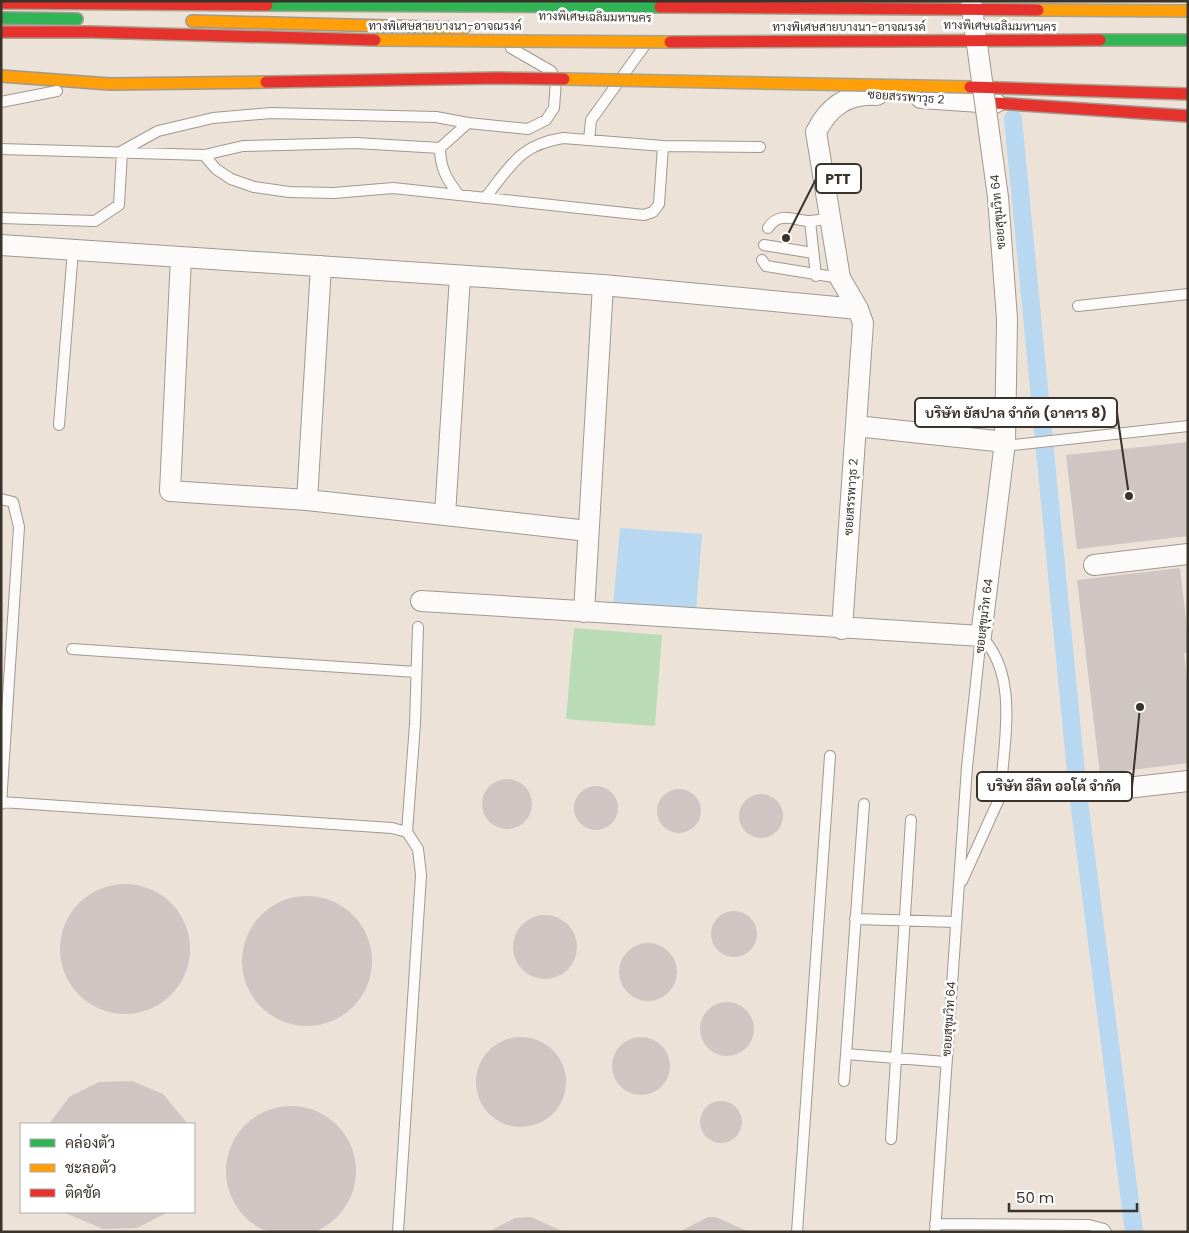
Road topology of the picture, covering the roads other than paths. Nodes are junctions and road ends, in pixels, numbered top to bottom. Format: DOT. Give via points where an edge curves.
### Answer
graph roads {
  1 [pos="971,1"];
  2 [pos="1,3"];
  3 [pos="1188,10"];
  4 [pos="1,18"];
  5 [pos="92,19"];
  6 [pos="181,21"];
  7 [pos="476,28"];
  8 [pos="535,29"];
  9 [pos="1,32"];
  10 [pos="655,32"];
  11 [pos="1188,40"];
  12 [pos="1188,44"];
  13 [pos="1,76"];
  14 [pos="110,84"];
  15 [pos="1188,94"];
  16 [pos="1,102"];
  17 [pos="995,103"];
  18 [pos="1188,116"];
  19 [pos="468,123"];
  20 [pos="520,129"];
  21 [pos="589,140"];
  22 [pos="663,146"];
  23 [pos="760,146"];
  24 [pos="440,148"];
  25 [pos="529,148"];
  26 [pos="1,149"];
  27 [pos="122,152"];
  28 [pos="204,155"];
  29 [pos="459,195"];
  30 [pos="485,198"];
  31 [pos="1,218"];
  32 [pos="830,218"];
  33 [pos="810,221"];
  34 [pos="768,228"];
  35 [pos="1,245"];
  36 [pos="764,245"];
  37 [pos="73,250"];
  38 [pos="814,253"];
  39 [pos="181,257"];
  40 [pos="762,260"];
  41 [pos="321,266"];
  42 [pos="460,276"];
  43 [pos="816,276"];
  44 [pos="840,278"];
  45 [pos="603,285"];
  46 [pos="1188,294"];
  47 [pos="1078,306"];
  48 [pos="858,309"];
  49 [pos="58,425"];
  50 [pos="856,426"];
  51 [pos="1188,426"];
  52 [pos="1011,444"];
  53 [pos="1,499"];
  54 [pos="306,500"];
  55 [pos="445,515"];
  56 [pos="588,531"];
  57 [pos="1188,554"];
  58 [pos="1094,564"];
  59 [pos="421,601"];
  60 [pos="584,612"];
  61 [pos="418,627"];
  62 [pos="842,629"];
  63 [pos="981,636"];
  64 [pos="72,649"];
  65 [pos="416,672"];
  66 [pos="830,756"];
  67 [pos="1188,781"];
  68 [pos="1109,790"];
  69 [pos="1,803"];
  70 [pos="864,804"];
  71 [pos="911,820"];
  72 [pos="407,832"];
  73 [pos="958,891"];
  74 [pos="855,919"];
  75 [pos="904,921"];
  76 [pos="956,922"];
  77 [pos="846,1054"];
  78 [pos="896,1058"];
  79 [pos="946,1062"];
  80 [pos="844,1081"];
  81 [pos="891,1139"];
  82 [pos="935,1228"];
  83 [pos="398,1232"];
  84 [pos="796,1232"];
  85 [pos="1106,1232"];
  1 -- 52 [label="street, ซอยสุขุมวิท 64, bridge" via="998,197 1007,320"];
  2 -- 3 [label="main road, ทางพิเศษสายบางนา-อาจณรงค์, bridge"];
  4 -- 5 [label="main road"];
  6 -- 7 [label="main road"];
  7 -- 20 [label="lane" via="551,71 556,80 554,108 546,120 535,127"];
  8 -- 10 [label="main road, ทางพิเศษเฉลิมมหานคร"];
  9 -- 11 [label="main road, ทางพิเศษสายบางนา-อาจณรงค์, bridge" via="664,42"];
  10 -- 12 [label="main road, ทางพิเศษเฉลิมมหานคร"];
  10 -- 21 [label="lane" via="591,120"];
  13 -- 14 [label="main road"];
  14 -- 15 [label="main road, bridge" via="499,78 1053,88"];
  14 -- 16 [label="lane" via="27,95"];
  17 -- 18 [label="main road, ซอยสรรพาวุธ 2"];
  17 -- 32 [label="street, ซอยสรรพาวุธ 2" via="862,94 838,104 825,115 816,132"];
  19 -- 20 [label="lane"];
  19 -- 24 [label="lane"];
  19 -- 27 [label="lane" via="436,117 261,113 213,118 158,131"];
  20 -- 25 [label="lane" via="529,138"];
  21 -- 22 [label="lane"];
  21 -- 25 [label="lane" via="563,138"];
  22 -- 23 [label="lane"];
  22 -- 30 [label="lane" via="659,204 654,212 644,215"];
  24 -- 28 [label="lane" via="356,143 243,146"];
  24 -- 29 [label="lane" via="440,163"];
  25 -- 30 [label="lane"];
  26 -- 27 [label="lane"];
  27 -- 28 [label="lane"];
  27 -- 31 [label="lane" via="120,205 95,221"];
  28 -- 29 [label="lane" via="216,170 254,187 334,193 393,188"];
  29 -- 30 [label="lane"];
  32 -- 33 [label="lane"];
  32 -- 44 [label="street, ซอยสรรพาวุธ 2"];
  33 -- 34 [label="lane" via="783,217"];
  33 -- 38 [label="lane"];
  35 -- 37 [label="street"];
  36 -- 38 [label="lane"];
  37 -- 39 [label="street"];
  37 -- 49 [label="lane"];
  38 -- 43 [label="lane"];
  39 -- 41 [label="street"];
  39 -- 54 [label="street" via="170,491"];
  40 -- 43 [label="lane" via="766,266"];
  41 -- 42 [label="street"];
  41 -- 54 [label="street"];
  42 -- 45 [label="street"];
  42 -- 55 [label="street"];
  43 -- 44 [label="lane"];
  44 -- 48 [label="street, ซอยสรรพาวุธ 2"];
  45 -- 48 [label="street"];
  45 -- 56 [label="street"];
  46 -- 47 [label="lane"];
  48 -- 50 [label="street, ซอยสรรพาวุธ 2" via="863,323"];
  50 -- 52 [label="street"];
  50 -- 62 [label="street, ซอยสรรพาวุธ 2"];
  51 -- 52 [label="lane"];
  52 -- 63 [label="street, ซอยสุขุมวิท 64"];
  53 -- 69 [label="lane" via="13,502 19,527"];
  54 -- 55 [label="street"];
  55 -- 56 [label="street"];
  56 -- 60 [label="street"];
  57 -- 58 [label="street"];
  59 -- 60 [label="street"];
  60 -- 62 [label="street"];
  61 -- 65 [label="lane"];
  62 -- 63 [label="street"];
  63 -- 73 [label="lane, ซอยสุขุมวิท 64" via="966,767"];
  63 -- 73 [label="lane" via="990,647 1004,682 1006,702 1001,788"];
  64 -- 65 [label="lane"];
  65 -- 72 [label="lane"];
  66 -- 84 [label="lane"];
  67 -- 68 [label="street"];
  69 -- 72 [label="lane" via="383,827"];
  70 -- 74 [label="lane"];
  71 -- 75 [label="lane"];
  72 -- 83 [label="lane" via="418,849 421,875"];
  73 -- 76 [label="lane, ซอยสุขุมวิท 64"];
  74 -- 75 [label="lane"];
  74 -- 77 [label="lane"];
  75 -- 76 [label="lane"];
  75 -- 78 [label="lane"];
  76 -- 79 [label="lane, ซอยสุขุมวิท 64"];
  77 -- 78 [label="lane"];
  77 -- 80 [label="lane"];
  78 -- 79 [label="lane"];
  78 -- 81 [label="lane"];
  79 -- 82 [label="lane, ซอยสุขุมวิท 64"];
  82 -- 85 [label="lane" via="1089,1225"];
}
